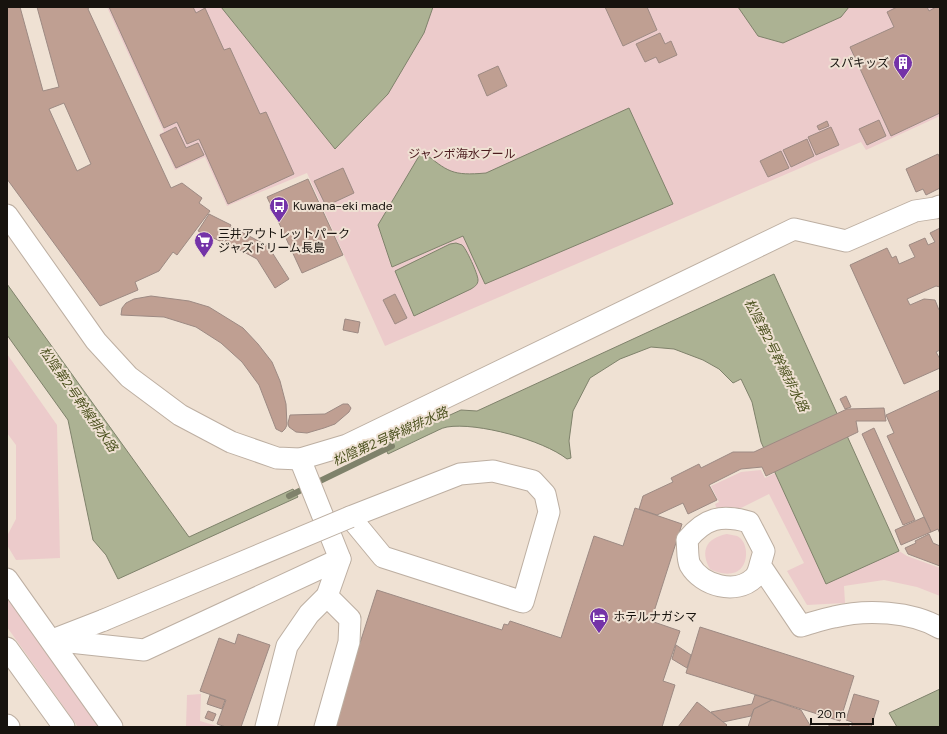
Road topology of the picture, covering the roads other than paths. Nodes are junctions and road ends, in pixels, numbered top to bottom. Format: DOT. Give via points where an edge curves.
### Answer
graph roads {
  1 [pos="940,206"];
  2 [pos="7,215"];
  3 [pos="306,475"];
  4 [pos="350,517"];
  5 [pos="340,559"];
  6 [pos="760,565"];
  7 [pos="7,579"];
  8 [pos="327,596"];
  9 [pos="940,628"];
  10 [pos="51,640"];
  11 [pos="7,648"];
  12 [pos="7,724"];
  13 [pos="9,727"];
  14 [pos="64,727"];
  15 [pos="112,727"];
  16 [pos="266,727"];
  17 [pos="325,727"];
  1 -- 3 [label="street" via="915,210 846,241 794,229 347,445"];
  2 -- 3 [label="street" via="96,341 129,377 180,415 231,442 277,458"];
  3 -- 5 [label="street"];
  4 -- 4 [label="street" via="460,474 493,471 533,481 545,494 549,512 523,602 383,557"];
  4 -- 10 [label="street, bridge"];
  5 -- 8 [label="street"];
  5 -- 10 [label="street" via="144,650"];
  6 -- 9 [label="street" via="801,626 835,616 870,612 907,616 930,622"];
  7 -- 10 [label="street"];
  8 -- 16 [label="street" via="309,614 287,646"];
  8 -- 17 [label="street" via="350,619 349,642"];
  10 -- 15 [label="street"];
  11 -- 14 [label="street"];
  12 -- 13 [label="street"];
}
